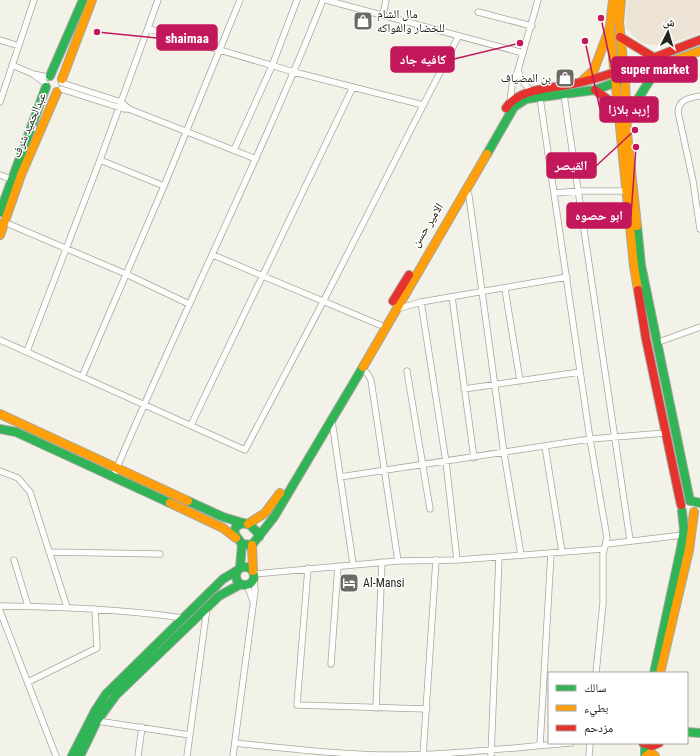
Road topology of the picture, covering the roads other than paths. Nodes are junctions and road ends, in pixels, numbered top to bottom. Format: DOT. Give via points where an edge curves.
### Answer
graph roads {
  1 [pos="34,0"];
  2 [pos="83,0"];
  3 [pos="92,0"];
  4 [pos="158,0"];
  5 [pos="240,0"];
  6 [pos="297,0"];
  7 [pos="323,0"];
  8 [pos="326,0"];
  9 [pos="386,0"];
  10 [pos="538,0"];
  11 [pos="613,0"];
  12 [pos="621,0"];
  13 [pos="478,12"];
  14 [pos="383,15"];
  15 [pos="532,26"];
  16 [pos="610,27"];
  17 [pos="149,29"];
  18 [pos="458,37"];
  19 [pos="620,37"];
  20 [pos="0,40"];
  21 [pos="700,40"];
  22 [pos="19,46"];
  23 [pos="218,51"];
  24 [pos="700,51"];
  25 [pos="523,53"];
  26 [pos="653,57"];
  27 [pos="12,65"];
  28 [pos="272,66"];
  29 [pos="658,67"];
  30 [pos="624,68"];
  31 [pos="518,70"];
  32 [pos="615,71"];
  33 [pos="294,72"];
  34 [pos="625,80"];
  35 [pos="47,81"];
  36 [pos="580,83"];
  37 [pos="616,83"];
  38 [pos="60,86"];
  39 [pos="352,87"];
  40 [pos="595,90"];
  41 [pos="531,91"];
  42 [pos="564,95"];
  43 [pos="700,96"];
  44 [pos="540,98"];
  45 [pos="0,102"];
  46 [pos="510,102"];
  47 [pos="120,105"];
  48 [pos="423,105"];
  49 [pos="618,107"];
  50 [pos="626,118"];
  51 [pos="185,132"];
  52 [pos="234,150"];
  53 [pos="256,159"];
  54 [pos="100,160"];
  55 [pos="0,175"];
  56 [pos="11,179"];
  57 [pos="164,186"];
  58 [pos="466,190"];
  59 [pos="579,190"];
  60 [pos="626,191"];
  61 [pos="554,193"];
  62 [pos="0,212"];
  63 [pos="4,222"];
  64 [pos="700,229"];
  65 [pos="0,235"];
  66 [pos="66,248"];
  67 [pos="213,255"];
  68 [pos="126,274"];
  69 [pos="263,276"];
  70 [pos="567,277"];
  71 [pos="505,289"];
  72 [pos="405,293"];
  73 [pos="482,293"];
  74 [pos="452,297"];
  75 [pos="323,302"];
  76 [pos="421,302"];
  77 [pos="189,304"];
  78 [pos="396,309"];
  79 [pos="380,325"];
  80 [pos="700,327"];
  81 [pos="0,340"];
  82 [pos="656,342"];
  83 [pos="27,351"];
  84 [pos="359,368"];
  85 [pos="407,371"];
  86 [pos="580,372"];
  87 [pos="82,377"];
  88 [pos="520,380"];
  89 [pos="494,384"];
  90 [pos="464,389"];
  91 [pos="143,404"];
  92 [pos="0,414"];
  93 [pos="0,418"];
  94 [pos="332,421"];
  95 [pos="0,423"];
  96 [pos="190,426"];
  97 [pos="0,429"];
  98 [pos="666,433"];
  99 [pos="615,436"];
  100 [pos="590,439"];
  101 [pos="545,446"];
  102 [pos="504,453"];
  103 [pos="474,458"];
  104 [pos="446,462"];
  105 [pos="422,466"];
  106 [pos="116,469"];
  107 [pos="0,471"];
  108 [pos="385,471"];
  109 [pos="112,477"];
  110 [pos="340,478"];
  111 [pos="694,501"];
  112 [pos="682,508"];
  113 [pos="430,509"];
  114 [pos="696,511"];
  115 [pos="246,524"];
  116 [pos="684,535"];
  117 [pos="259,537"];
  118 [pos="630,540"];
  119 [pos="239,541"];
  120 [pos="252,545"];
  121 [pos="605,546"];
  122 [pos="49,552"];
  123 [pos="562,552"];
  124 [pos="551,553"];
  125 [pos="160,554"];
  126 [pos="521,555"];
  127 [pos="499,557"];
  128 [pos="14,560"];
  129 [pos="436,560"];
  130 [pos="456,560"];
  131 [pos="398,561"];
  132 [pos="382,562"];
  133 [pos="353,564"];
  134 [pos="338,566"];
  135 [pos="308,568"];
  136 [pos="239,569"];
  137 [pos="250,579"];
  138 [pos="253,602"];
  139 [pos="0,606"];
  140 [pos="28,606"];
  141 [pos="207,606"];
  142 [pos="67,607"];
  143 [pos="96,609"];
  144 [pos="0,611"];
  145 [pos="183,618"];
  146 [pos="174,625"];
  147 [pos="181,633"];
  148 [pos="331,664"];
  149 [pos="596,672"];
  150 [pos="654,672"];
  151 [pos="660,672"];
  152 [pos="28,682"];
  153 [pos="376,708"];
  154 [pos="427,709"];
  155 [pos="98,721"];
  156 [pos="142,727"];
  157 [pos="190,735"];
  158 [pos="235,744"];
  159 [pos="556,744"];
  160 [pos="590,744"];
  161 [pos="644,744"];
  162 [pos="657,744"];
  163 [pos="540,745"];
  164 [pos="492,753"];
  165 [pos="331,754"];
  166 [pos="423,755"];
  167 [pos="56,756"];
  168 [pos="72,756"];
  169 [pos="80,756"];
  170 [pos="138,756"];
  171 [pos="187,756"];
  172 [pos="233,756"];
  173 [pos="589,756"];
  174 [pos="646,756"];
  175 [pos="655,756"];
  1 -- 22 [label="street"];
  2 -- 35 [label="main road, عبدالحميد شرف"];
  3 -- 38 [label="main road, عبدالحميد شرف"];
  4 -- 17 [label="street"];
  5 -- 23 [label="street"];
  6 -- 28 [label="street"];
  7 -- 33 [label="street"];
  8 -- 14 [label="street"];
  9 -- 14 [label="street"];
  10 -- 15 [label="street"];
  11 -- 16 [label="main road"];
  12 -- 19 [label="main road"];
  13 -- 15 [label="street"];
  14 -- 18 [label="street"];
  15 -- 25 [label="street"];
  16 -- 32 [label="main road"];
  16 -- 36 [label="main road" via="594,70"];
  17 -- 23 [label="street"];
  17 -- 47 [label="street"];
  18 -- 25 [label="street"];
  18 -- 48 [label="street"];
  19 -- 26 [label="main road"];
  19 -- 30 [label="main road"];
  20 -- 22 [label="street"];
  21 -- 26 [label="main road"];
  22 -- 27 [label="street"];
  23 -- 28 [label="street"];
  23 -- 51 [label="street"];
  24 -- 29 [label="main road, الامير حسن"];
  25 -- 31 [label="street"];
  26 -- 30 [label="main road"];
  27 -- 35 [label="street"];
  27 -- 45 [label="street"];
  28 -- 33 [label="street"];
  28 -- 52 [label="street"];
  29 -- 34 [label="main road, الامير حسن"];
  29 -- 50 [label="main road"];
  30 -- 32 [label="main road"];
  30 -- 34 [label="main road"];
  31 -- 41 [label="street" via="523,82"];
  31 -- 46 [label="street"];
  32 -- 36 [label="main road"];
  32 -- 37 [label="main road"];
  33 -- 39 [label="street"];
  33 -- 53 [label="street"];
  34 -- 37 [label="main road, الامير حسن"];
  34 -- 50 [label="main road"];
  35 -- 38 [label="main road" via="49,91"];
  35 -- 38 [label="main road" via="56,75"];
  35 -- 56 [label="main road, عبدالحميد شرف"];
  36 -- 41 [label="main road"];
  37 -- 40 [label="main road, الامير حسن"];
  37 -- 49 [label="main road"];
  38 -- 47 [label="street"];
  38 -- 63 [label="main road, عبدالحميد شرف" via="31,149"];
  39 -- 48 [label="street"];
  39 -- 69 [label="street"];
  40 -- 42 [label="main road, الامير حسن"];
  40 -- 49 [label="main road"];
  41 -- 46 [label="main road"];
  42 -- 44 [label="main road, الامير حسن"];
  42 -- 59 [label="street"];
  43 -- 64 [label="street" via="684,100 678,112"];
  44 -- 58 [label="main road, الامير حسن" via="526,99 514,106"];
  44 -- 61 [label="street"];
  46 -- 79 [label="main road, الامير حسن" via="440,229"];
  47 -- 51 [label="street"];
  47 -- 54 [label="street"];
  48 -- 75 [label="street"];
  49 -- 60 [label="main road"];
  50 -- 82 [label="main road" via="641,265"];
  51 -- 52 [label="street"];
  51 -- 57 [label="street"];
  52 -- 53 [label="street"];
  53 -- 67 [label="street"];
  54 -- 57 [label="street"];
  54 -- 66 [label="street"];
  55 -- 56 [label="street"];
  56 -- 62 [label="main road, عبدالحميد شرف"];
  57 -- 68 [label="street"];
  58 -- 72 [label="main road, الامير حسن"];
  58 -- 73 [label="street" via="469,196"];
  59 -- 60 [label="street"];
  59 -- 61 [label="street"];
  59 -- 99 [label="street"];
  60 -- 98 [label="main road" via="634,266 646,339"];
  61 -- 70 [label="street"];
  63 -- 65 [label="main road, عبدالحميد شرف"];
  63 -- 66 [label="street"];
  66 -- 68 [label="street"];
  66 -- 83 [label="street"];
  67 -- 69 [label="street"];
  67 -- 77 [label="street"];
  68 -- 77 [label="street"];
  68 -- 87 [label="street"];
  69 -- 75 [label="street"];
  69 -- 96 [label="street"];
  70 -- 71 [label="street"];
  70 -- 86 [label="street"];
  71 -- 73 [label="street"];
  71 -- 88 [label="street"];
  72 -- 76 [label="street"];
  72 -- 78 [label="main road, الامير حسن"];
  73 -- 74 [label="street"];
  73 -- 89 [label="street"];
  74 -- 76 [label="street"];
  74 -- 90 [label="street"];
  75 -- 79 [label="street"];
  75 -- 96 [label="street" via="248,448 242,450"];
  76 -- 78 [label="street"];
  76 -- 104 [label="street"];
  77 -- 91 [label="street"];
  78 -- 84 [label="main road, الامير حسن"];
  79 -- 84 [label="main road, الامير حسن"];
  80 -- 82 [label="street"];
  81 -- 83 [label="street"];
  82 -- 111 [label="main road" via="687,492"];
  83 -- 87 [label="street"];
  84 -- 94 [label="main road, الامير حسن"];
  84 -- 108 [label="street" via="367,373 371,380"];
  84 -- 115 [label="main road, الامير حسن" via="274,503 265,513"];
  85 -- 105 [label="street"];
  86 -- 88 [label="street"];
  86 -- 100 [label="street"];
  87 -- 91 [label="street"];
  88 -- 89 [label="street"];
  89 -- 90 [label="street"];
  89 -- 102 [label="street"];
  90 -- 103 [label="street"];
  91 -- 96 [label="street"];
  91 -- 106 [label="street"];
  92 -- 106 [label="main road"];
  93 -- 95 [label="main road"];
  94 -- 110 [label="street"];
  94 -- 117 [label="main road, الامير حسن"];
  97 -- 109 [label="main road" via="16,432"];
  98 -- 99 [label="street"];
  98 -- 112 [label="main road"];
  99 -- 100 [label="street"];
  99 -- 118 [label="street"];
  100 -- 101 [label="street"];
  100 -- 121 [label="street"];
  101 -- 102 [label="street"];
  101 -- 123 [label="street"];
  102 -- 103 [label="street"];
  102 -- 126 [label="street"];
  103 -- 104 [label="street"];
  104 -- 105 [label="street"];
  104 -- 130 [label="street"];
  105 -- 108 [label="street"];
  105 -- 113 [label="street"];
  106 -- 109 [label="street"];
  106 -- 115 [label="main road" via="224,517"];
  107 -- 122 [label="street" via="18,478 30,492"];
  108 -- 110 [label="street"];
  108 -- 131 [label="street"];
  109 -- 119 [label="main road" via="223,528"];
  110 -- 133 [label="street"];
  111 -- 112 [label="main road" via="684,502"];
  111 -- 114 [label="main road"];
  112 -- 114 [label="main road" via="689,515"];
  112 -- 116 [label="main road"];
  114 -- 151 [label="main road"];
  115 -- 117 [label="main road" via="255,527"];
  115 -- 119 [label="main road, الامير حسن" via="234,528"];
  116 -- 118 [label="street"];
  116 -- 150 [label="main road"];
  117 -- 120 [label="main road"];
  118 -- 121 [label="street"];
  119 -- 120 [label="main road"];
  119 -- 136 [label="main road"];
  120 -- 137 [label="main road"];
  121 -- 123 [label="street"];
  121 -- 149 [label="street"];
  122 -- 125 [label="street"];
  122 -- 142 [label="street"];
  123 -- 124 [label="street"];
  124 -- 126 [label="street"];
  124 -- 163 [label="street"];
  126 -- 127 [label="street"];
  127 -- 130 [label="street"];
  127 -- 164 [label="street"];
  128 -- 140 [label="street"];
  129 -- 130 [label="street"];
  129 -- 131 [label="street"];
  129 -- 154 [label="street"];
  131 -- 132 [label="street"];
  132 -- 133 [label="street"];
  132 -- 153 [label="street"];
  133 -- 134 [label="street"];
  134 -- 135 [label="street"];
  134 -- 148 [label="street"];
  135 -- 137 [label="street"];
  135 -- 153 [label="street" via="297,705"];
  136 -- 137 [label="main road" via="246,566"];
  136 -- 137 [label="main road" via="236,579"];
  136 -- 145 [label="main road" via="224,579"];
  137 -- 138 [label="street"];
  137 -- 138 [label="street" via="255,591"];
  137 -- 141 [label="main road" via="219,596"];
  138 -- 158 [label="street"];
  139 -- 140 [label="street"];
  140 -- 142 [label="street"];
  141 -- 147 [label="main road"];
  141 -- 157 [label="street"];
  142 -- 143 [label="street"];
  143 -- 145 [label="street"];
  143 -- 152 [label="street" via="97,648"];
  144 -- 152 [label="street"];
  145 -- 146 [label="main road"];
  146 -- 147 [label="main road"];
  146 -- 168 [label="main road" via="106,694"];
  147 -- 155 [label="main road" via="116,695"];
  152 -- 167 [label="street"];
  153 -- 154 [label="street"];
  154 -- 166 [label="street"];
  155 -- 156 [label="street"];
  155 -- 169 [label="main road"];
  156 -- 157 [label="street"];
  156 -- 170 [label="street"];
  157 -- 171 [label="street"];
  158 -- 165 [label="street"];
  158 -- 172 [label="street"];
  159 -- 163 [label="street"];
  160 -- 173 [label="street"];
  161 -- 162 [label="main road"];
  161 -- 174 [label="main road"];
  162 -- 175 [label="main road"];
  163 -- 164 [label="street"];
  164 -- 166 [label="street"];
  165 -- 166 [label="street"];
  174 -- 175 [label="main road" via="651,753"];
}
